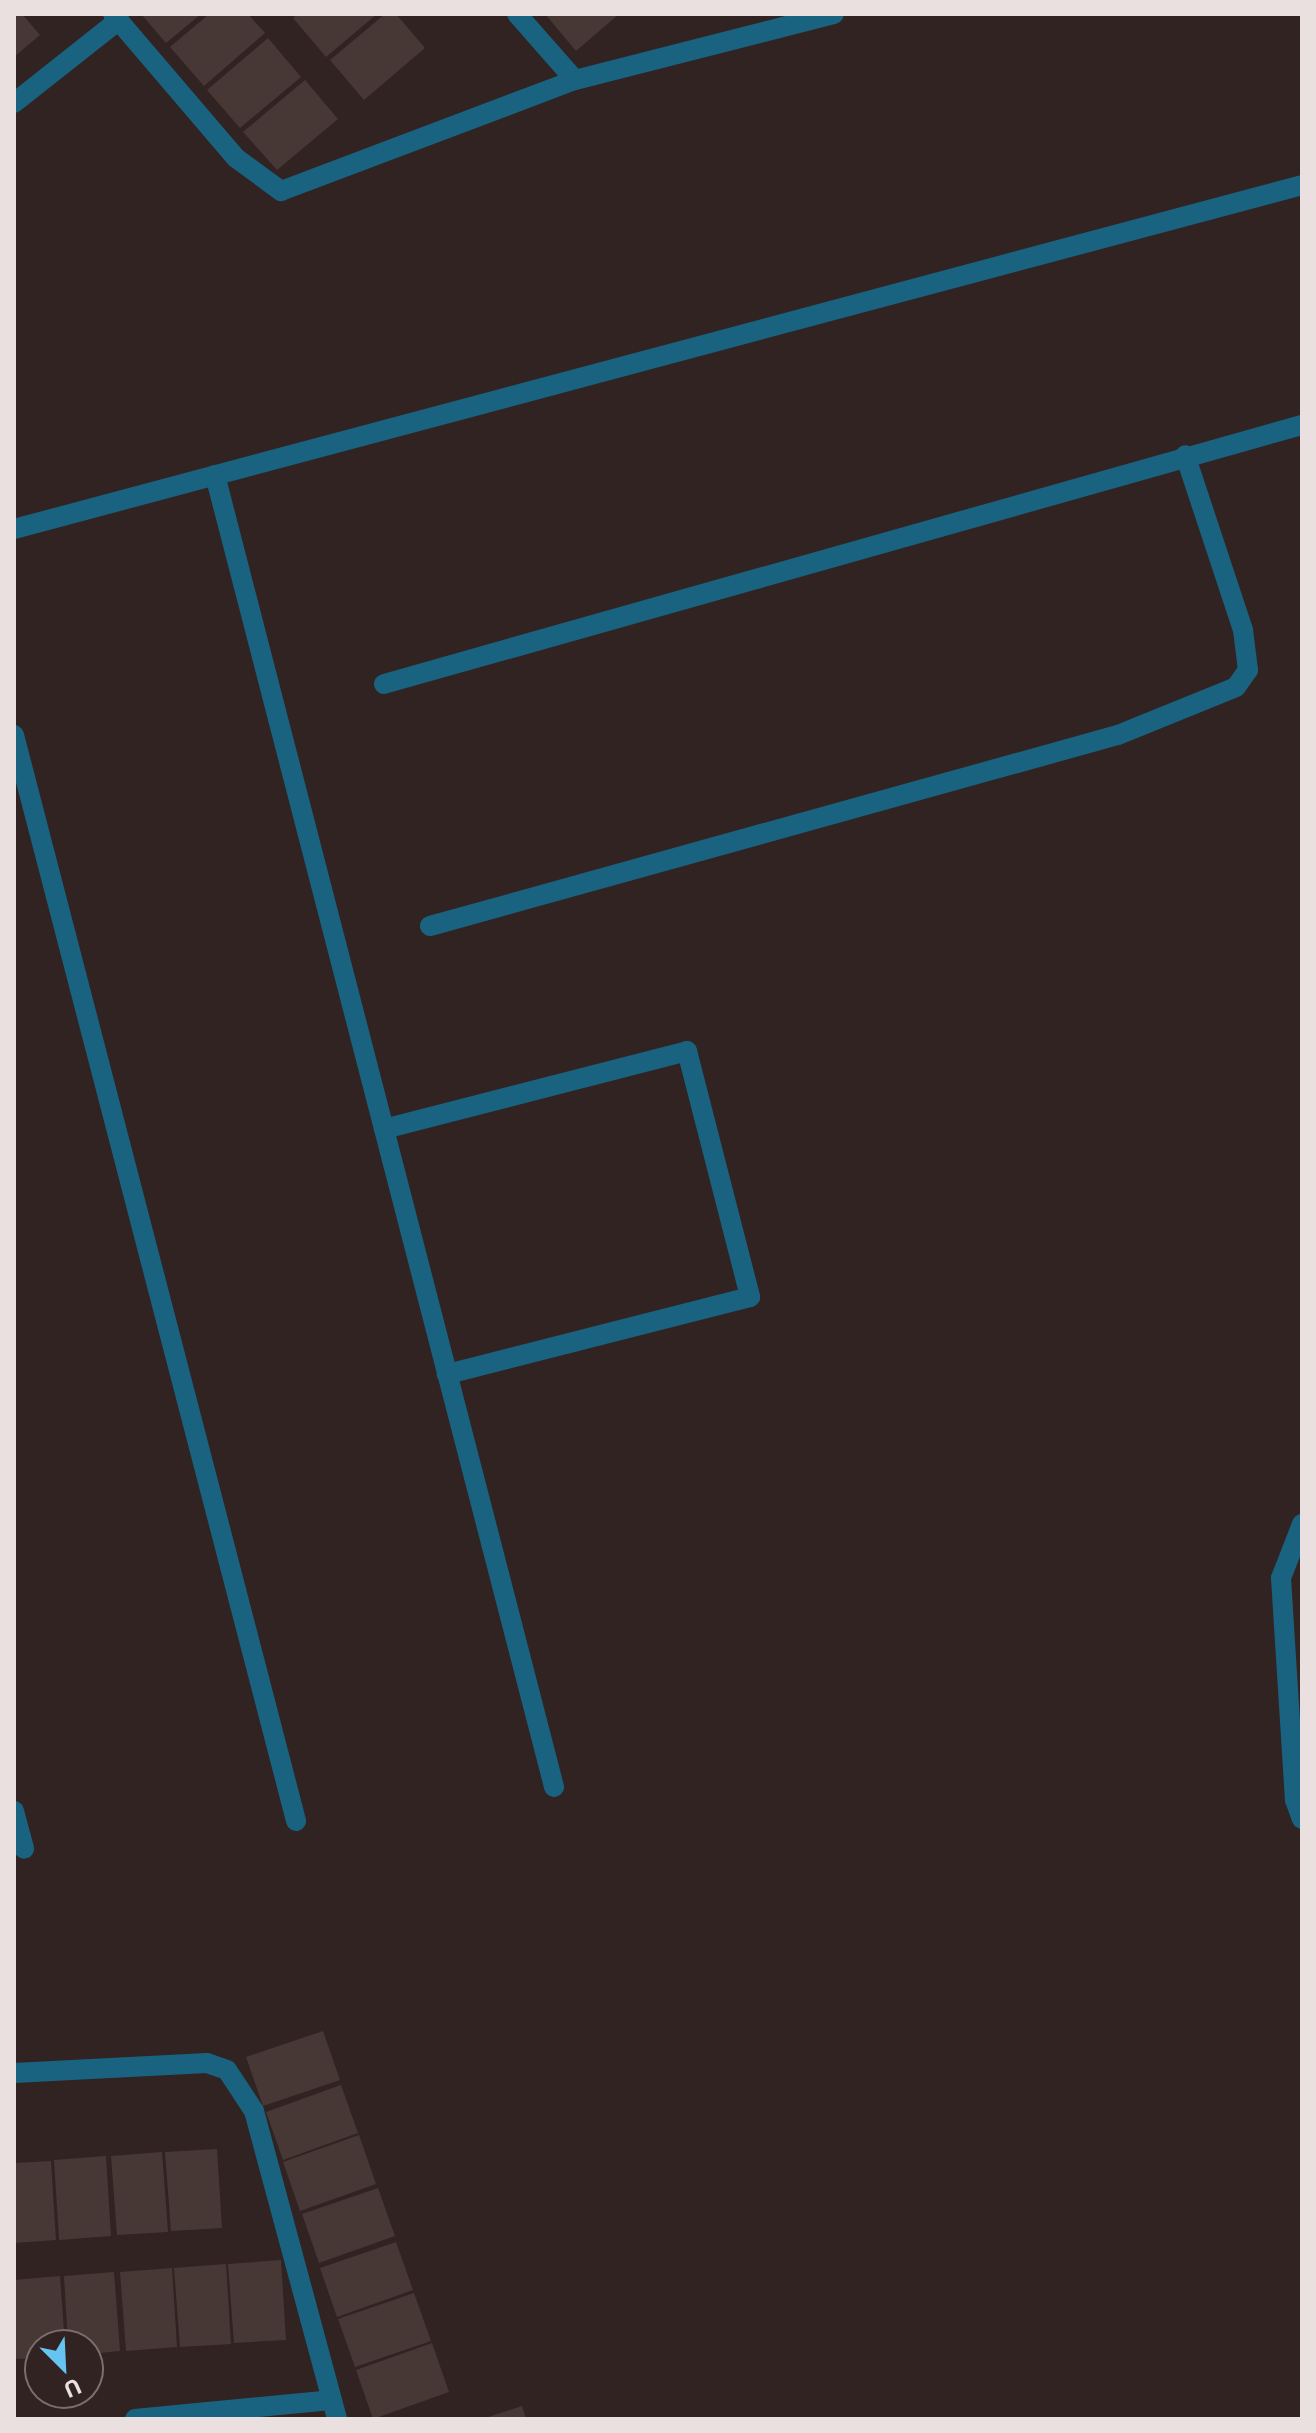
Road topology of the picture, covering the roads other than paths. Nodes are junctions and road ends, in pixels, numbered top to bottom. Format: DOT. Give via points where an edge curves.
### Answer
graph roads {
  1 [pos="517,14"];
  2 [pos="834,14"];
  3 [pos="116,17"];
  4 [pos="575,80"];
  5 [pos="14,103"];
  6 [pos="1302,185"];
  7 [pos="1302,425"];
  8 [pos="1185,455"];
  9 [pos="215,475"];
  10 [pos="14,529"];
  11 [pos="384,684"];
  12 [pos="14,735"];
  13 [pos="430,926"];
  14 [pos="384,1129"];
  15 [pos="447,1374"];
  16 [pos="1302,1524"];
  17 [pos="554,1787"];
  18 [pos="14,1811"];
  19 [pos="1302,1819"];
  20 [pos="296,1821"];
  21 [pos="24,1849"];
  22 [pos="14,2073"];
  23 [pos="334,2410"];
  24 [pos="135,2419"];
  1 -- 4 [label="street"];
  2 -- 4 [label="street"];
  3 -- 4 [label="street" via="236,158 281,191"];
  3 -- 5 [label="street"];
  6 -- 9 [label="street"];
  7 -- 8 [label="street"];
  8 -- 11 [label="street"];
  8 -- 13 [label="street" via="1243,630 1248,670 1236,687 1118,735"];
  9 -- 10 [label="street"];
  9 -- 14 [label="street"];
  12 -- 20 [label="street"];
  14 -- 15 [label="street"];
  14 -- 15 [label="street" via="687,1051 750,1297"];
  15 -- 17 [label="street"];
  16 -- 19 [label="street" via="1281,1578 1294,1785"];
  18 -- 21 [label="street"];
  22 -- 23 [label="street" via="207,2063 227,2070 254,2111"];
  23 -- 24 [label="street"];
}
